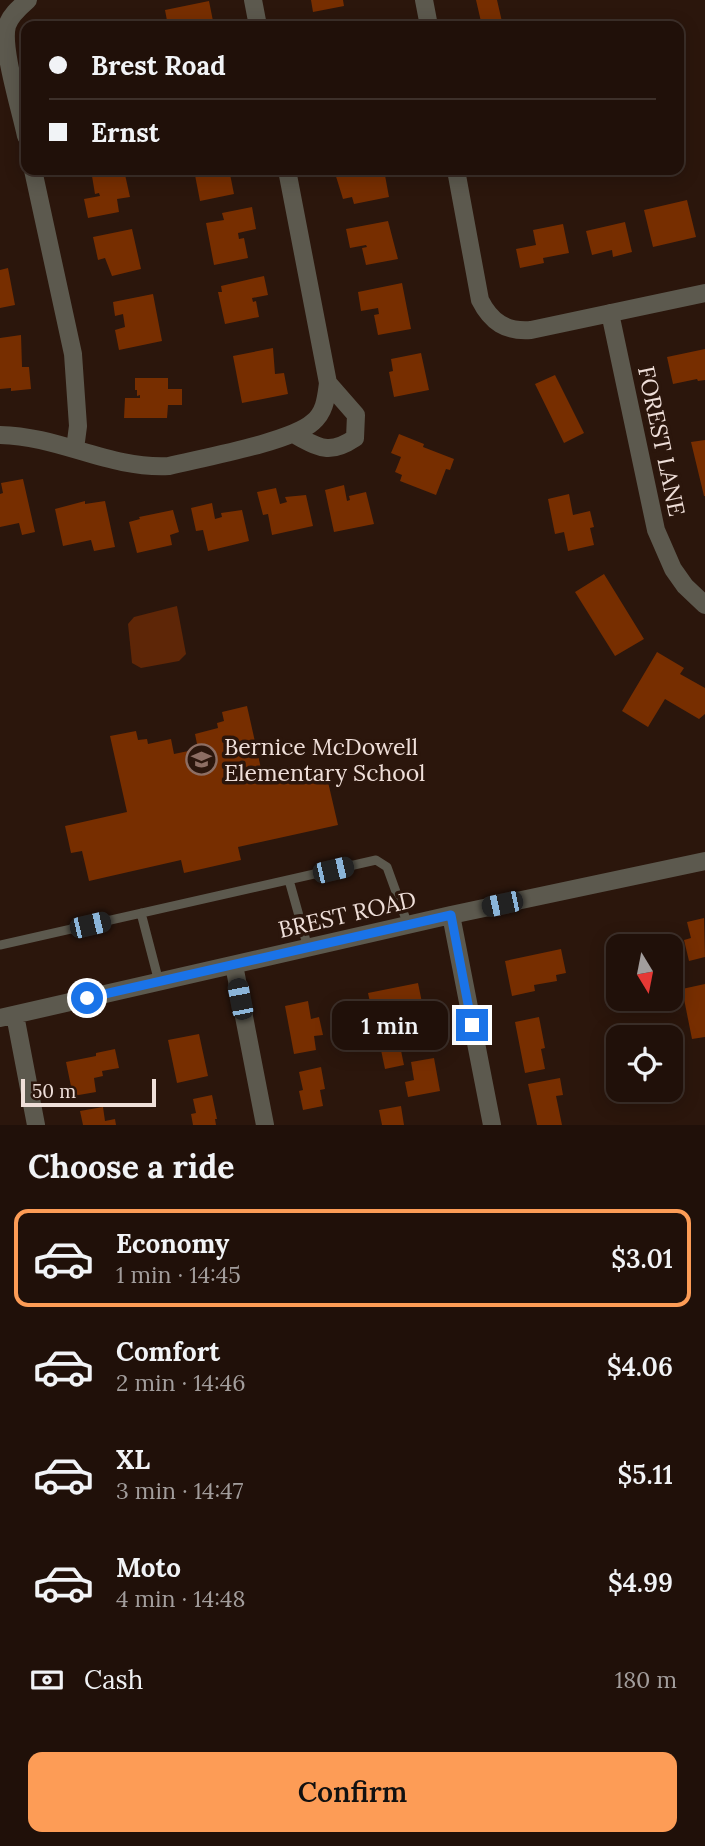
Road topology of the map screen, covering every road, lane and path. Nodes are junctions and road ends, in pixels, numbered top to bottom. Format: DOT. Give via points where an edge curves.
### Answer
graph roads {
  1 [pos="28,0"];
  2 [pos="253,0"];
  3 [pos="424,0"];
  4 [pos="257,21"];
  5 [pos="428,21"];
  6 [pos="3,39"];
  7 [pos="21,115"];
  8 [pos="34,175"];
  9 [pos="288,175"];
  10 [pos="457,175"];
  11 [pos="705,293"];
  12 [pos="610,313"];
  13 [pos="328,383"];
  14 [pos="0,435"];
  15 [pos="293,435"];
  16 [pos="75,449"];
  17 [pos="705,605"];
  18 [pos="705,860"];
  19 [pos="289,880"];
  20 [pos="141,913"];
  21 [pos="451,915"];
  22 [pos="408,925"];
  23 [pos="0,945"];
  24 [pos="308,948"];
  25 [pos="234,965"];
  26 [pos="159,982"];
  27 [pos="7,1016"];
  28 [pos="36,1125"];
  29 [pos="265,1125"];
  30 [pos="492,1125"];
  1 -- 6 [label="street" via="7,24"];
  2 -- 4 [label="street"];
  3 -- 5 [label="street"];
  6 -- 7 [label="street"];
  8 -- 16 [label="street" via="73,354"];
  9 -- 13 [label="street"];
  10 -- 12 [label="street" via="480,300 500,325 531,330"];
  11 -- 12 [label="street"];
  12 -- 17 [label="street, FOREST LANE" via="656,530 673,569"];
  13 -- 15 [label="street" via="326,405 314,422"];
  13 -- 15 [label="street" via="356,415 355,438 326,450"];
  14 -- 16 [label="street" via="32,437"];
  15 -- 16 [label="street" via="169,466 120,463"];
  18 -- 21 [label="street, BREST ROAD"];
  19 -- 20 [label="lane"];
  19 -- 22 [label="lane" via="376,860 387,867"];
  19 -- 24 [label="lane"];
  20 -- 23 [label="lane"];
  20 -- 26 [label="lane"];
  21 -- 22 [label="street, BREST ROAD"];
  21 -- 30 [label="street"];
  22 -- 24 [label="street, BREST ROAD"];
  24 -- 25 [label="street, BREST ROAD"];
  25 -- 26 [label="street, BREST ROAD"];
  25 -- 29 [label="street"];
  26 -- 27 [label="street, BREST ROAD"];
  27 -- 28 [label="street"];
}
